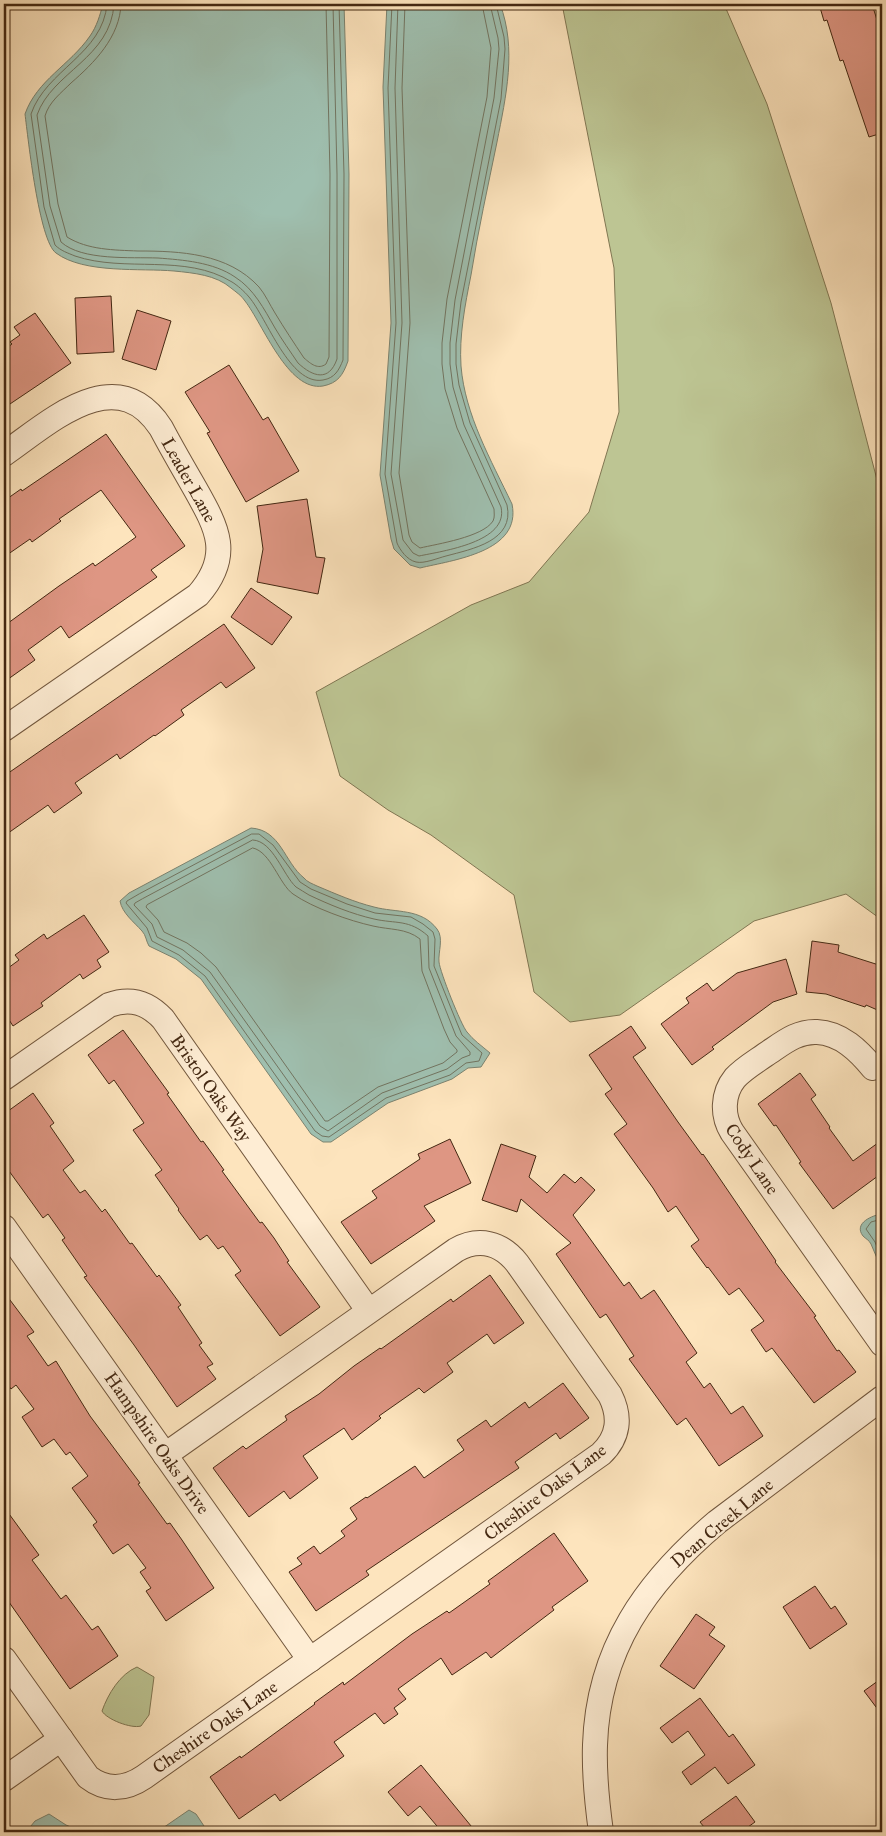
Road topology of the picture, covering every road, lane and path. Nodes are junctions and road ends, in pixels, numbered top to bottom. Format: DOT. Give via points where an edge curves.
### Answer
graph roads {
  1 [pos="4,454"];
  2 [pos="4,729"];
  3 [pos="873,1068"];
  4 [pos="4,1078"];
  5 [pos="4,1226"];
  6 [pos="368,1310"];
  7 [pos="882,1344"];
  8 [pos="882,1398"];
  9 [pos="165,1455"];
  10 [pos="4,1659"];
  11 [pos="310,1660"];
  12 [pos="60,1739"];
  13 [pos="4,1779"];
  14 [pos="601,1832"];
  1 -- 2 [label="street, Leader Lane" via="84,401 110,397 129,401 150,414 161,428 213,521 218,544 212,577 198,595"];
  3 -- 7 [label="street, Cody Lane" via="858,1051 839,1038 818,1032 799,1034 735,1078 724,1110 732,1132"];
  4 -- 6 [label="street, Bristol Oaks Way" via="109,1005 131,1001 147,1006 163,1019"];
  5 -- 9 [label="street, Hampshire Oaks Drive"];
  6 -- 9 [label="street, Cheshire Oaks Lane"];
  6 -- 11 [label="street, Cheshire Oaks Lane" via="464,1246 481,1242 497,1246 517,1263 610,1395 616,1412 616,1430 611,1443 601,1454"];
  8 -- 14 [label="street, Dean Creek Lane" via="700,1536 666,1569 634,1613 609,1668 596,1723 594,1761"];
  9 -- 11 [label="street, Hampshire Oaks Drive"];
  10 -- 12 [label="street"];
  11 -- 12 [label="street, Cheshire Oaks Lane" via="128,1786 106,1787 94,1781 83,1772"];
  12 -- 13 [label="street"];
}
